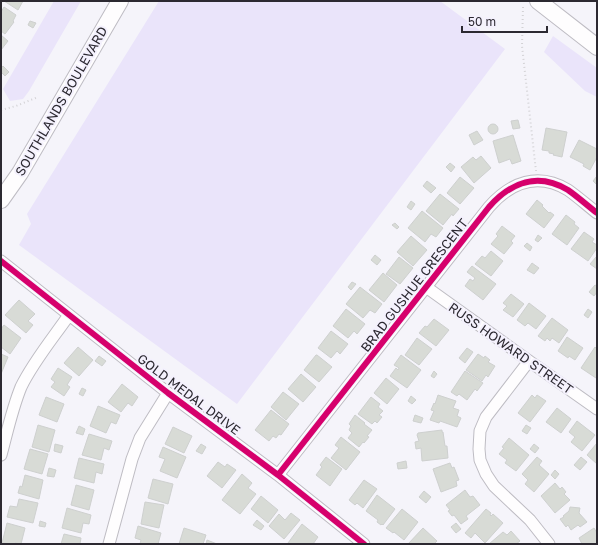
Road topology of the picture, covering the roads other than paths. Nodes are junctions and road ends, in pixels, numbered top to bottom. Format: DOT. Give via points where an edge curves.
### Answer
graph roads {
  1 [pos="120,1"];
  2 [pos="538,1"];
  3 [pos="597,47"];
  4 [pos="1,200"];
  5 [pos="597,213"];
  6 [pos="1,261"];
  7 [pos="426,287"];
  8 [pos="69,315"];
  9 [pos="529,362"];
  10 [pos="168,393"];
  11 [pos="597,409"];
  12 [pos="1,455"];
  13 [pos="278,475"];
  14 [pos="109,544"];
  15 [pos="364,544"];
  16 [pos="549,544"];
  1 -- 4 [label="main road, SOUTHLANDS BOULEVARD" via="20,173"];
  2 -- 3 [label="main road"];
  5 -- 7 [label="street, BRAD GUSHUE CRESCENT" via="568,190 550,182 540,180 511,188 496,200"];
  6 -- 8 [label="street, GOLD MEDAL DRIVE"];
  7 -- 9 [label="street, RUSS HOWARD STREET"];
  7 -- 13 [label="street, BRAD GUSHUE CRESCENT"];
  8 -- 10 [label="street, GOLD MEDAL DRIVE"];
  8 -- 12 [label="street" via="22,386"];
  9 -- 11 [label="street, RUSS HOWARD STREET"];
  9 -- 16 [label="street" via="486,417 480,430 480,460 494,486 530,520"];
  10 -- 13 [label="street, GOLD MEDAL DRIVE"];
  10 -- 14 [label="street" via="140,438"];
  13 -- 15 [label="street, GOLD MEDAL DRIVE"];
}
